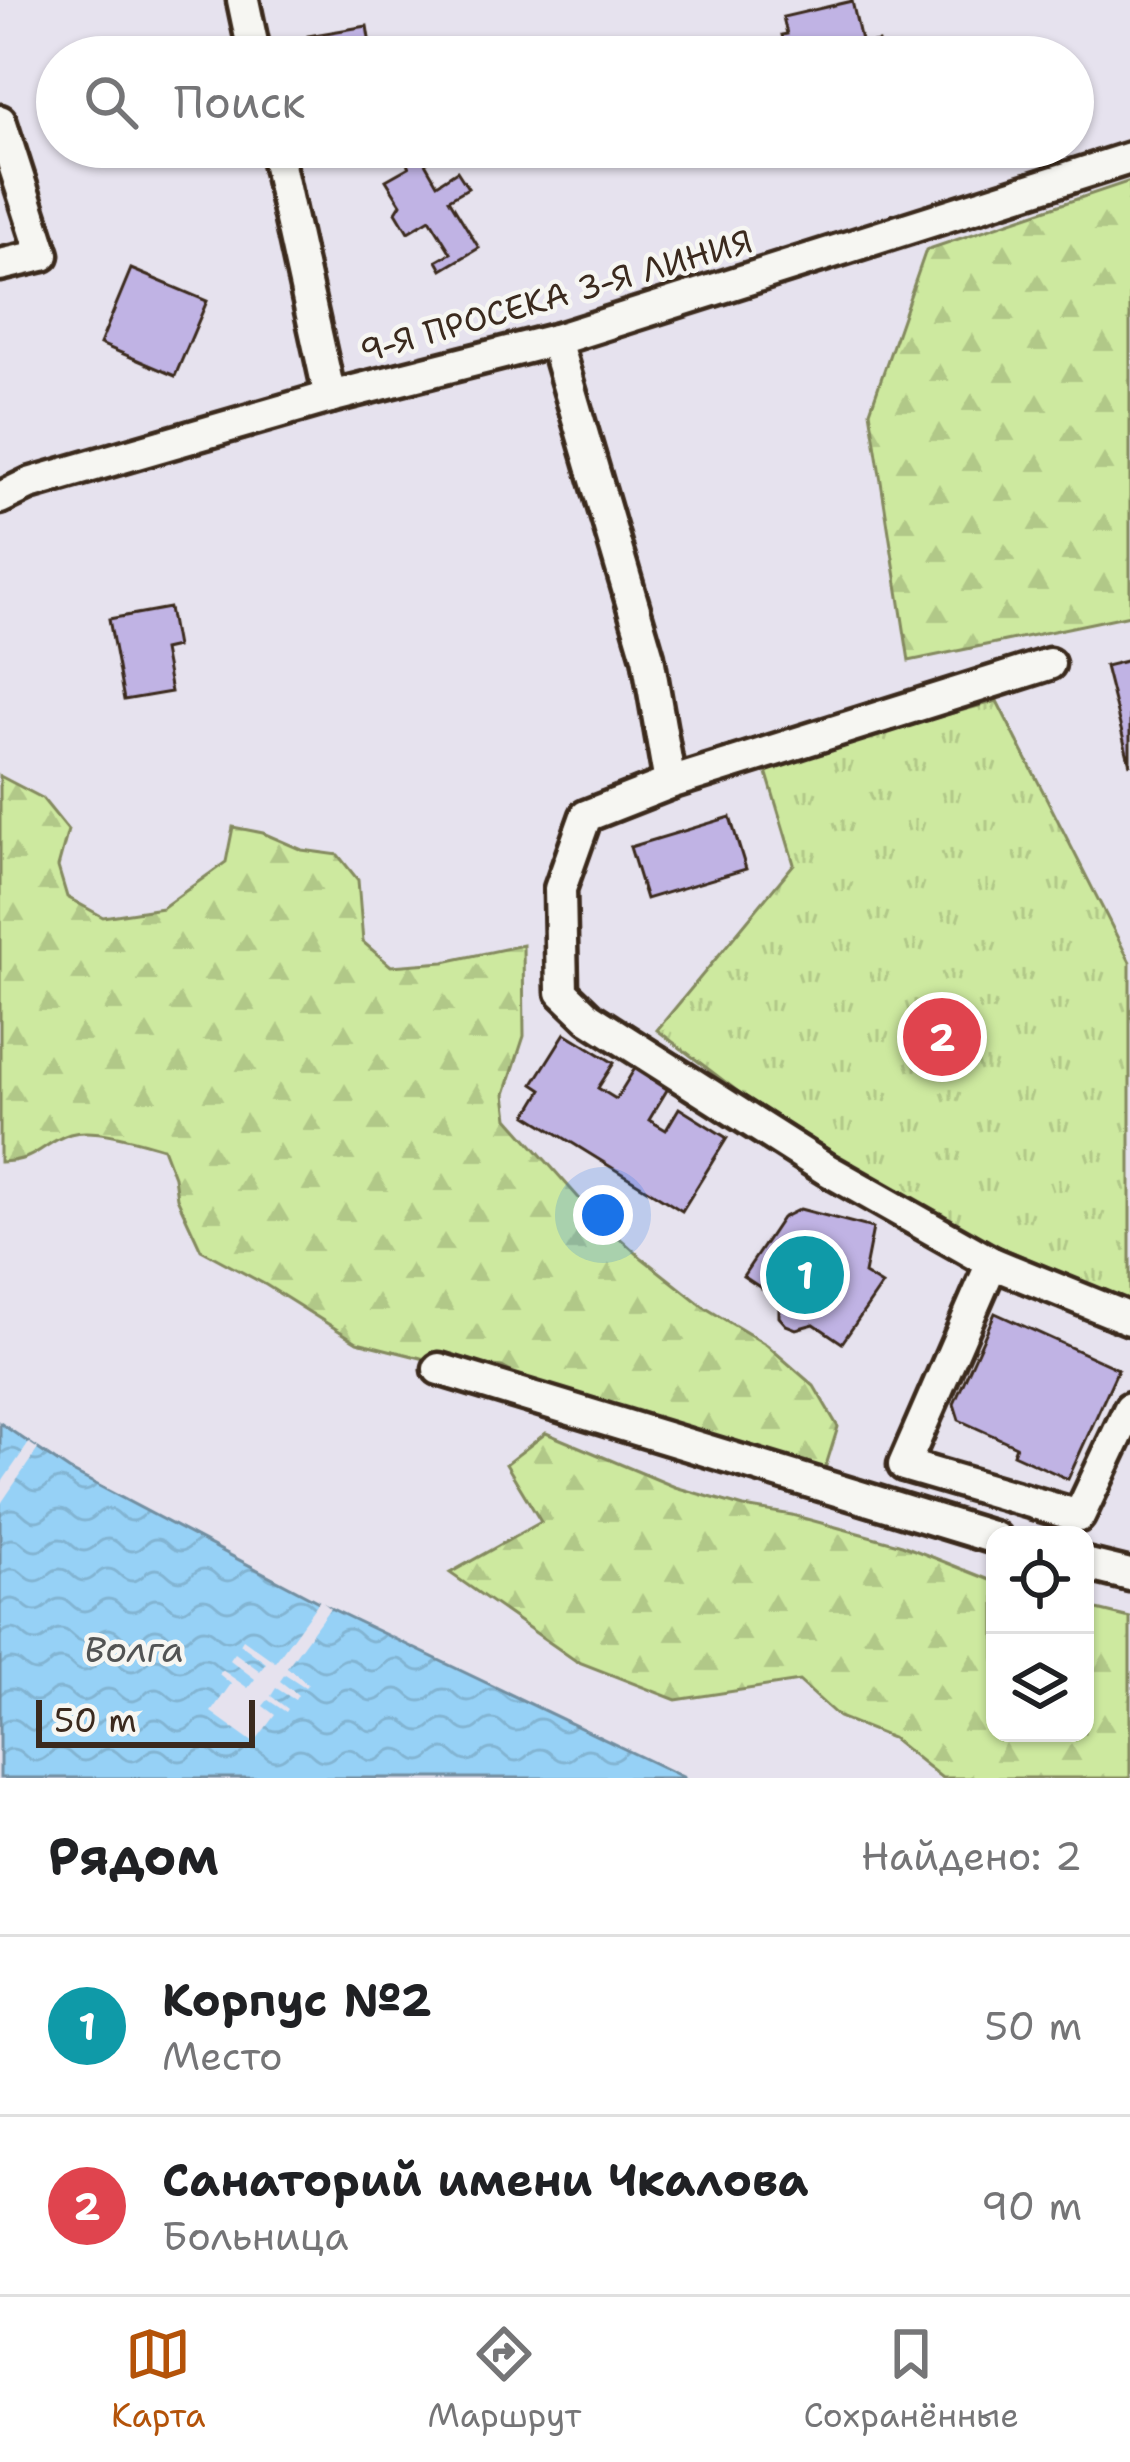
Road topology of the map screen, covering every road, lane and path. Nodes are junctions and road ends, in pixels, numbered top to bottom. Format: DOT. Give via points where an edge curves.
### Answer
graph roads {
  1 [pos="243,0"];
  2 [pos="251,36"];
  3 [pos="0,121"];
  4 [pos="1130,158"];
  5 [pos="280,168"];
  6 [pos="0,266"];
  7 [pos="555,340"];
  8 [pos="330,398"];
  9 [pos="0,498"];
  10 [pos="1049,664"];
  11 [pos="670,783"];
  12 [pos="992,1263"];
  13 [pos="1130,1319"];
  14 [pos="439,1369"];
  15 [pos="1130,1408"];
  16 [pos="986,1535"];
  17 [pos="1094,1566"];
  18 [pos="1130,1575"];
  1 -- 2 [label="street"];
  3 -- 6 [label="street" via="43,255"];
  4 -- 7 [label="street, 9-Я ПРОСЕКА 3-Я ЛИНИЯ"];
  5 -- 8 [label="street"];
  7 -- 8 [label="street, 9-Я ПРОСЕКА 3-Я ЛИНИЯ"];
  7 -- 11 [label="street" via="647,657"];
  8 -- 9 [label="street, 9-Я ПРОСЕКА 3-Я ЛИНИЯ"];
  10 -- 11 [label="street"];
  11 -- 12 [label="street" via="586,816 560,889 562,992 590,1018 826,1169"];
  12 -- 13 [label="street"];
  12 -- 15 [label="street" via="904,1465 1079,1516"];
  14 -- 16 [label="street"];
  17 -- 18 [label="street"];
}
